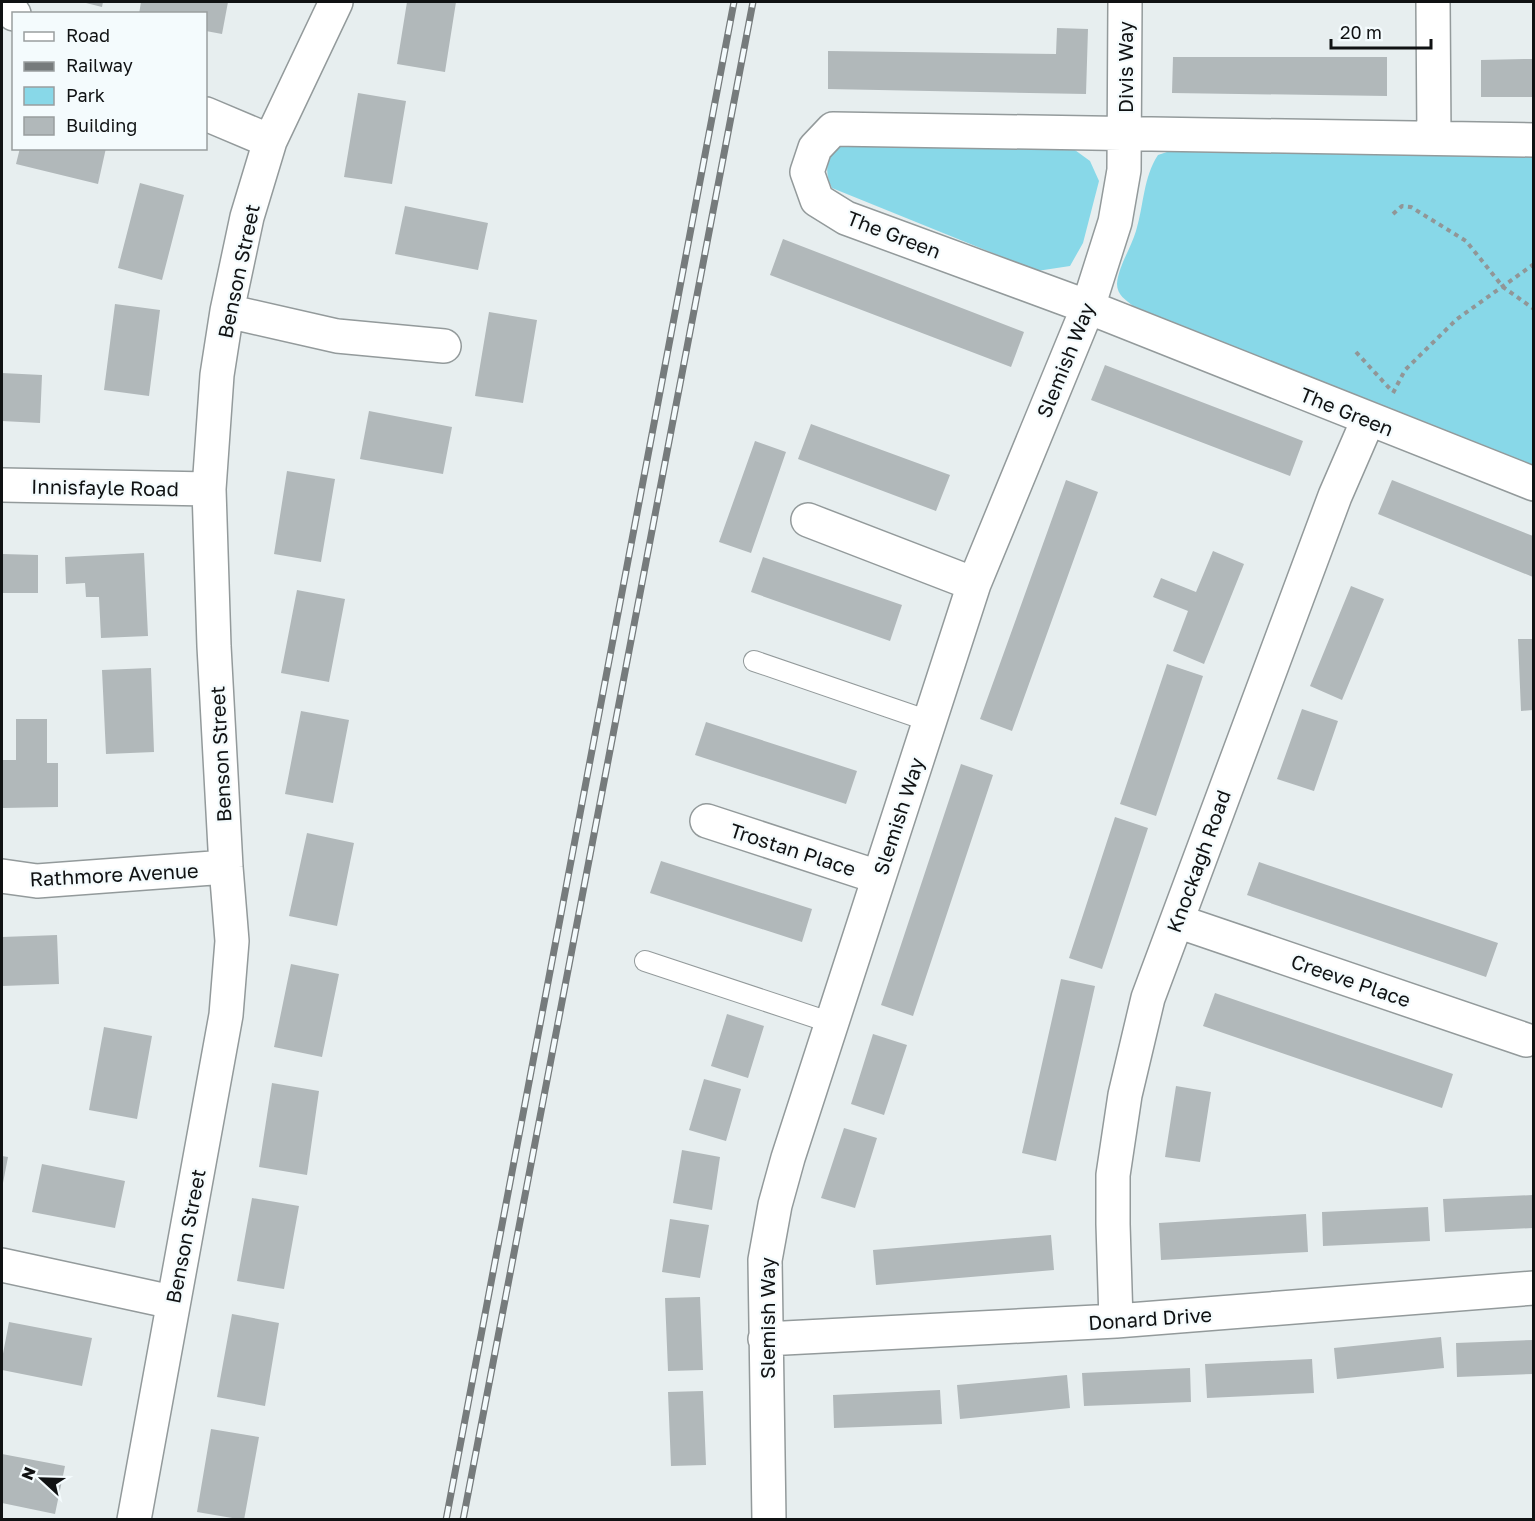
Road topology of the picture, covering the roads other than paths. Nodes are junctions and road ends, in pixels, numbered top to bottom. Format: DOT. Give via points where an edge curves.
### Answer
graph roads {
  1 [pos="336,2"];
  2 [pos="1125,2"];
  3 [pos="1433,2"];
  4 [pos="207,114"];
  5 [pos="1125,132"];
  6 [pos="1434,138"];
  7 [pos="1533,140"];
  8 [pos="270,141"];
  9 [pos="1088,307"];
  10 [pos="227,311"];
  11 [pos="444,346"];
  12 [pos="1368,420"];
  13 [pos="1533,484"];
  14 [pos="2,485"];
  15 [pos="209,489"];
  16 [pos="808,520"];
  17 [pos="974,584"];
  18 [pos="754,661"];
  19 [pos="929,721"];
  20 [pos="707,821"];
  21 [pos="226,867"];
  22 [pos="2,876"];
  23 [pos="878,877"];
  24 [pos="1177,921"];
  25 [pos="645,961"];
  26 [pos="832,1023"];
  27 [pos="1526,1040"];
  28 [pos="2,1265"];
  29 [pos="1533,1288"];
  30 [pos="172,1302"];
  31 [pos="1116,1321"];
  32 [pos="765,1339"];
  33 [pos="134,1520"];
  34 [pos="769,1520"];
  1 -- 8 [label="street, Benson Street"];
  2 -- 5 [label="street, Divis Way"];
  3 -- 6 [label="street"];
  4 -- 8 [label="street"];
  5 -- 6 [label="street, The Green"];
  5 -- 9 [label="street, Slemish Way" via="1124,170 1115,222"];
  5 -- 9 [label="street, The Green" via="833,129 815,148 807,172 817,200 846,218"];
  6 -- 7 [label="street, The Green"];
  8 -- 10 [label="street, Benson Street" via="247,217"];
  9 -- 12 [label="street, The Green"];
  9 -- 17 [label="street, Slemish Way"];
  10 -- 11 [label="street" via="337,336"];
  10 -- 15 [label="street, Benson Street" via="217,375"];
  12 -- 13 [label="street, The Green"];
  12 -- 24 [label="street, Knockagh Road" via="1327,518"];
  14 -- 15 [label="street, Innisfayle Road"];
  15 -- 21 [label="street, Benson Street"];
  16 -- 17 [label="street"];
  17 -- 19 [label="street, Slemish Way"];
  18 -- 19 [label="lane"];
  19 -- 23 [label="street, Slemish Way"];
  20 -- 23 [label="street, Trostan Place"];
  21 -- 22 [label="street, Rathmore Avenue" via="37,881"];
  21 -- 30 [label="street, Benson Street" via="232,941 226,1015"];
  23 -- 26 [label="street, Slemish Way"];
  24 -- 27 [label="street, Creeve Place"];
  24 -- 31 [label="street, Knockagh Road" via="1148,998 1125,1095 1113,1175"];
  25 -- 26 [label="lane"];
  26 -- 32 [label="street, Slemish Way" via="775,1205 765,1260"];
  28 -- 30 [label="street"];
  29 -- 31 [label="street, Donard Drive"];
  30 -- 33 [label="street, Benson Street"];
  31 -- 32 [label="street, Donard Drive"];
  32 -- 34 [label="street, Slemish Way"];
}
